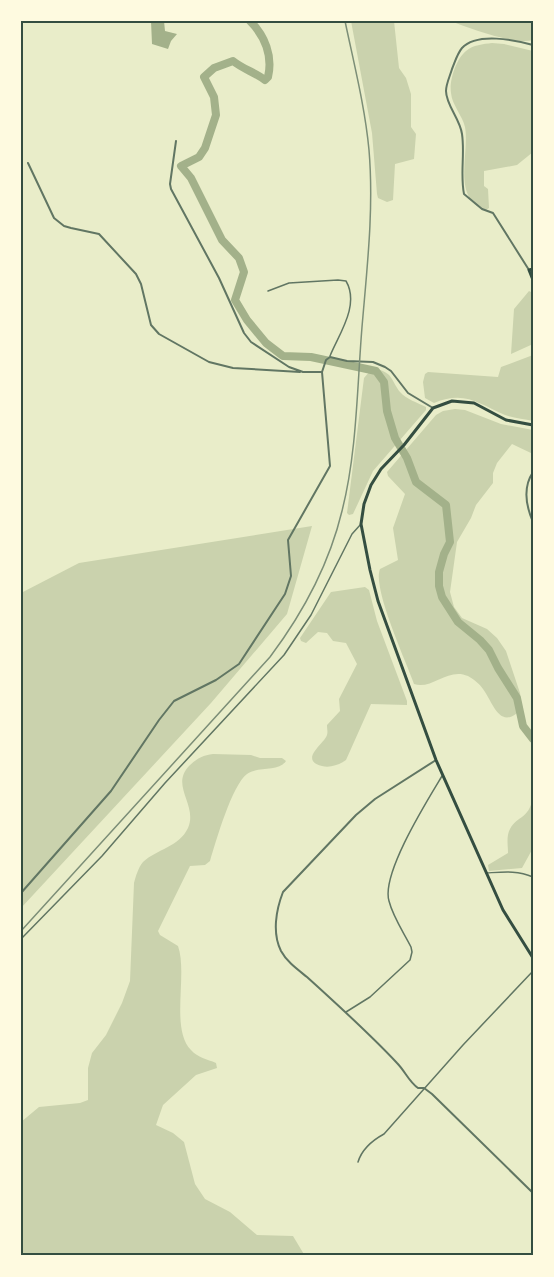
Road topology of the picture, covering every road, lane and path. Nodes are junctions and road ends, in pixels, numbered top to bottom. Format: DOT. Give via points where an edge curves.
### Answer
graph roads {
  1 [pos="533,45"];
  2 [pos="176,141"];
  3 [pos="28,163"];
  4 [pos="531,269"];
  5 [pos="533,280"];
  6 [pos="268,291"];
  7 [pos="330,357"];
  8 [pos="303,372"];
  9 [pos="322,372"];
  10 [pos="433,408"];
  11 [pos="533,425"];
  12 [pos="533,472"];
  13 [pos="533,522"];
  14 [pos="362,524"];
  15 [pos="436,760"];
  16 [pos="442,775"];
  17 [pos="485,873"];
  18 [pos="533,877"];
  19 [pos="21,893"];
  20 [pos="21,939"];
  21 [pos="533,958"];
  22 [pos="533,971"];
  23 [pos="346,1012"];
  24 [pos="424,1088"];
  25 [pos="358,1162"];
  26 [pos="533,1193"];
  1 -- 4 [label="street" via="494,38 467,44 456,57 447,85 447,99 462,135 464,194 493,213"];
  2 -- 8 [label="street" via="171,189 244,333 277,361"];
  3 -- 8 [label="street" via="54,218 64,226 99,234 136,274 151,325 159,334 209,362 260,371"];
  4 -- 5 [label="main road"];
  6 -- 7 [label="lane" via="289,284 346,281 350,312"];
  7 -- 9 [label="street"];
  7 -- 10 [label="street" via="385,367 408,393"];
  8 -- 9 [label="street"];
  9 -- 19 [label="street" via="330,466 288,540 291,576 285,594 239,664 174,701 111,791"];
  10 -- 11 [label="main road" via="452,401 474,403 506,420"];
  10 -- 14 [label="main road" via="371,485"];
  12 -- 13 [label="street" via="526,489"];
  14 -- 15 [label="main road" via="378,601"];
  14 -- 20 [label="lane" via="352,534 311,615 284,655 102,856"];
  15 -- 16 [label="main road"];
  15 -- 23 [label="street" via="356,815 283,892 276,921 282,952"];
  16 -- 17 [label="main road"];
  16 -- 23 [label="lane" via="409,834 391,877 388,901 411,947 410,960 370,998"];
  17 -- 18 [label="lane" via="510,871"];
  17 -- 21 [label="main road"];
  22 -- 24 [label="lane"];
  23 -- 24 [label="street" via="414,1085"];
  24 -- 25 [label="lane" via="384,1134 369,1144"];
  24 -- 26 [label="street"];
}
